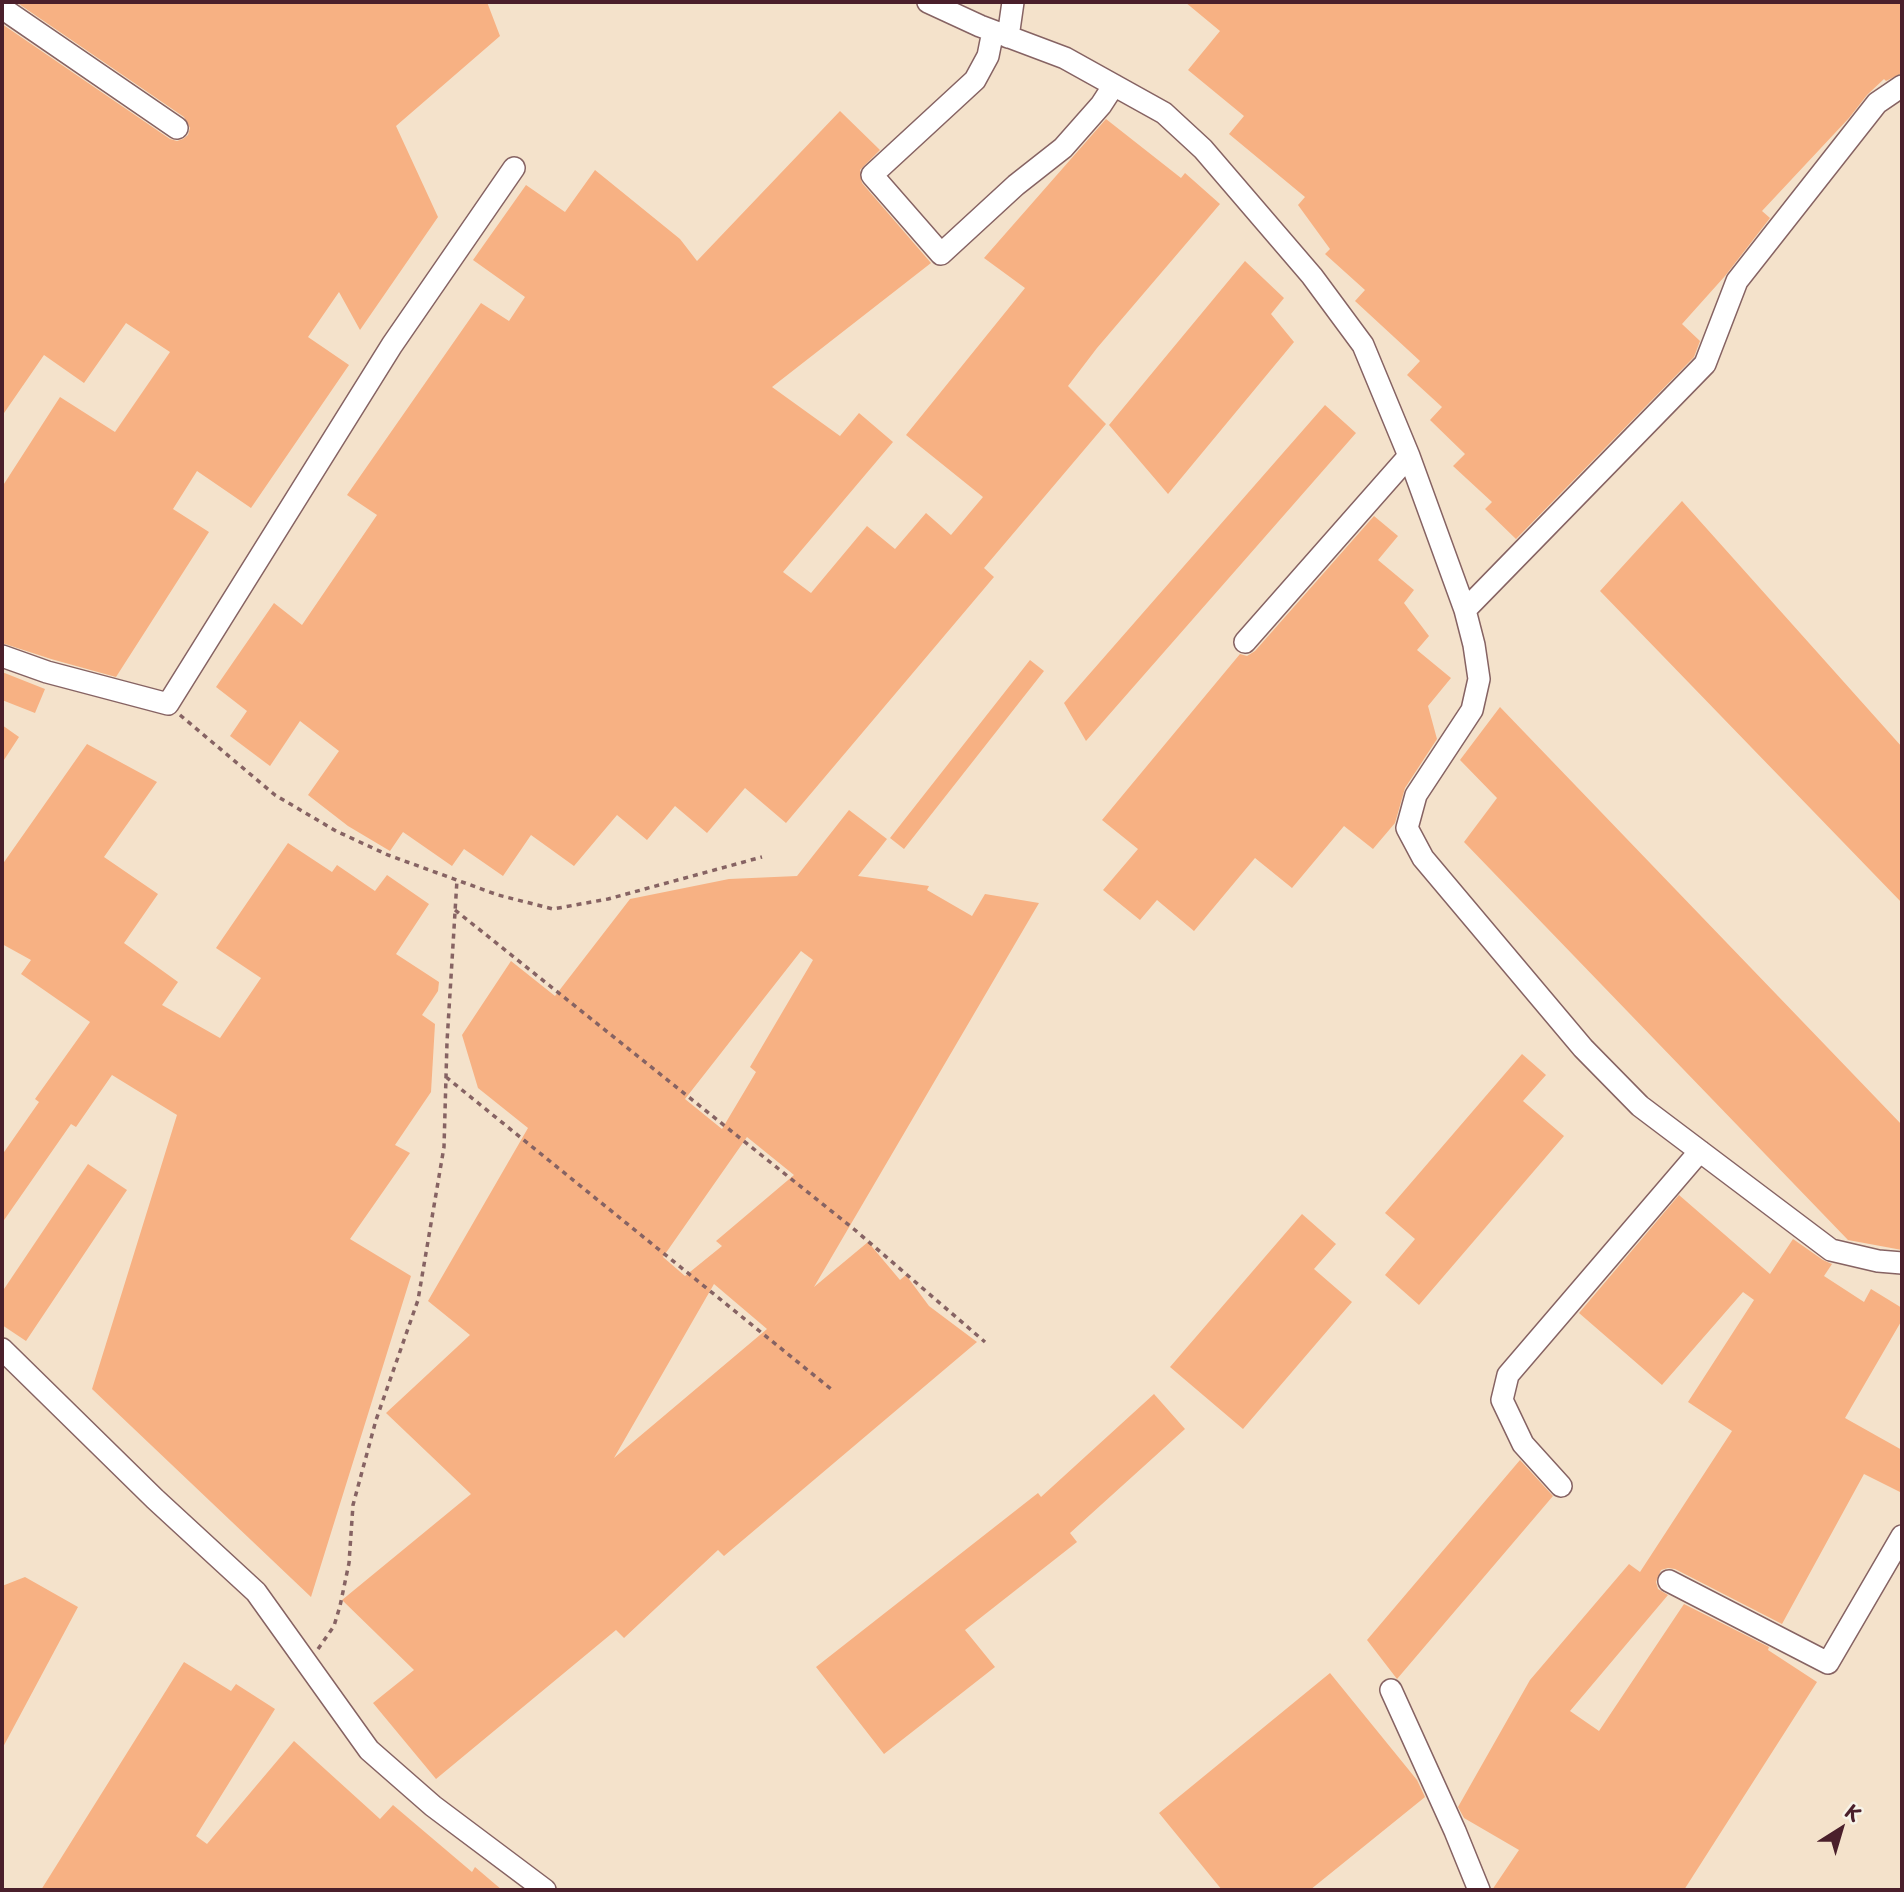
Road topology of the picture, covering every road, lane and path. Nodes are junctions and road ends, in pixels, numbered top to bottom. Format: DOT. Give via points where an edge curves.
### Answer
graph roads {
  1 [pos="928,2"];
  2 [pos="1013,2"];
  3 [pos="2,8"];
  4 [pos="1001,34"];
  5 [pos="1114,85"];
  6 [pos="1902,86"];
  7 [pos="177,128"];
  8 [pos="514,168"];
  9 [pos="1409,456"];
  10 [pos="1465,610"];
  11 [pos="1245,642"];
  12 [pos="2,656"];
  13 [pos="168,704"];
  14 [pos="762,856"];
  15 [pos="457,880"];
  16 [pos="455,910"];
  17 [pos="446,1077"];
  18 [pos="1700,1151"];
  19 [pos="1902,1263"];
  20 [pos="985,1342"];
  21 [pos="2,1349"];
  22 [pos="831,1389"];
  23 [pos="1561,1486"];
  24 [pos="1902,1536"];
  25 [pos="1669,1581"];
  26 [pos="304,1661"];
  27 [pos="1391,1690"];
  28 [pos="545,1890"];
  29 [pos="1479,1890"];
  1 -- 4 [label="street"];
  2 -- 4 [label="street"];
  3 -- 7 [label="street"];
  4 -- 5 [label="street" via="1065,58"];
  4 -- 5 [label="street" via="975,80 872,175 942,254 1063,148"];
  5 -- 9 [label="street" via="1164,113 1203,149 1312,276 1363,345"];
  6 -- 10 [label="street" via="1877,103 1737,281 1705,364"];
  8 -- 13 [label="street" via="393,345"];
  9 -- 10 [label="street"];
  9 -- 11 [label="street"];
  10 -- 18 [label="street" via="1479,679 1472,710 1416,795 1407,828 1423,858 1583,1048 1640,1106"];
  12 -- 13 [label="street"];
  13 -- 15 [label="path" via="275,795 336,831"];
  14 -- 15 [label="path" via="608,899 553,909"];
  15 -- 16 [label="path"];
  16 -- 17 [label="path"];
  16 -- 20 [label="path" via="855,1230"];
  17 -- 22 [label="path"];
  17 -- 26 [label="path" via="444,1147 418,1300 376,1420 353,1505 349,1563 334,1626"];
  18 -- 19 [label="street" via="1831,1250"];
  18 -- 23 [label="street" via="1508,1375 1502,1401 1523,1444"];
  21 -- 26 [label="street" via="256,1592"];
  24 -- 25 [label="street" via="1828,1663"];
  26 -- 28 [label="street" via="369,1750 433,1806"];
  27 -- 29 [label="street"];
}
